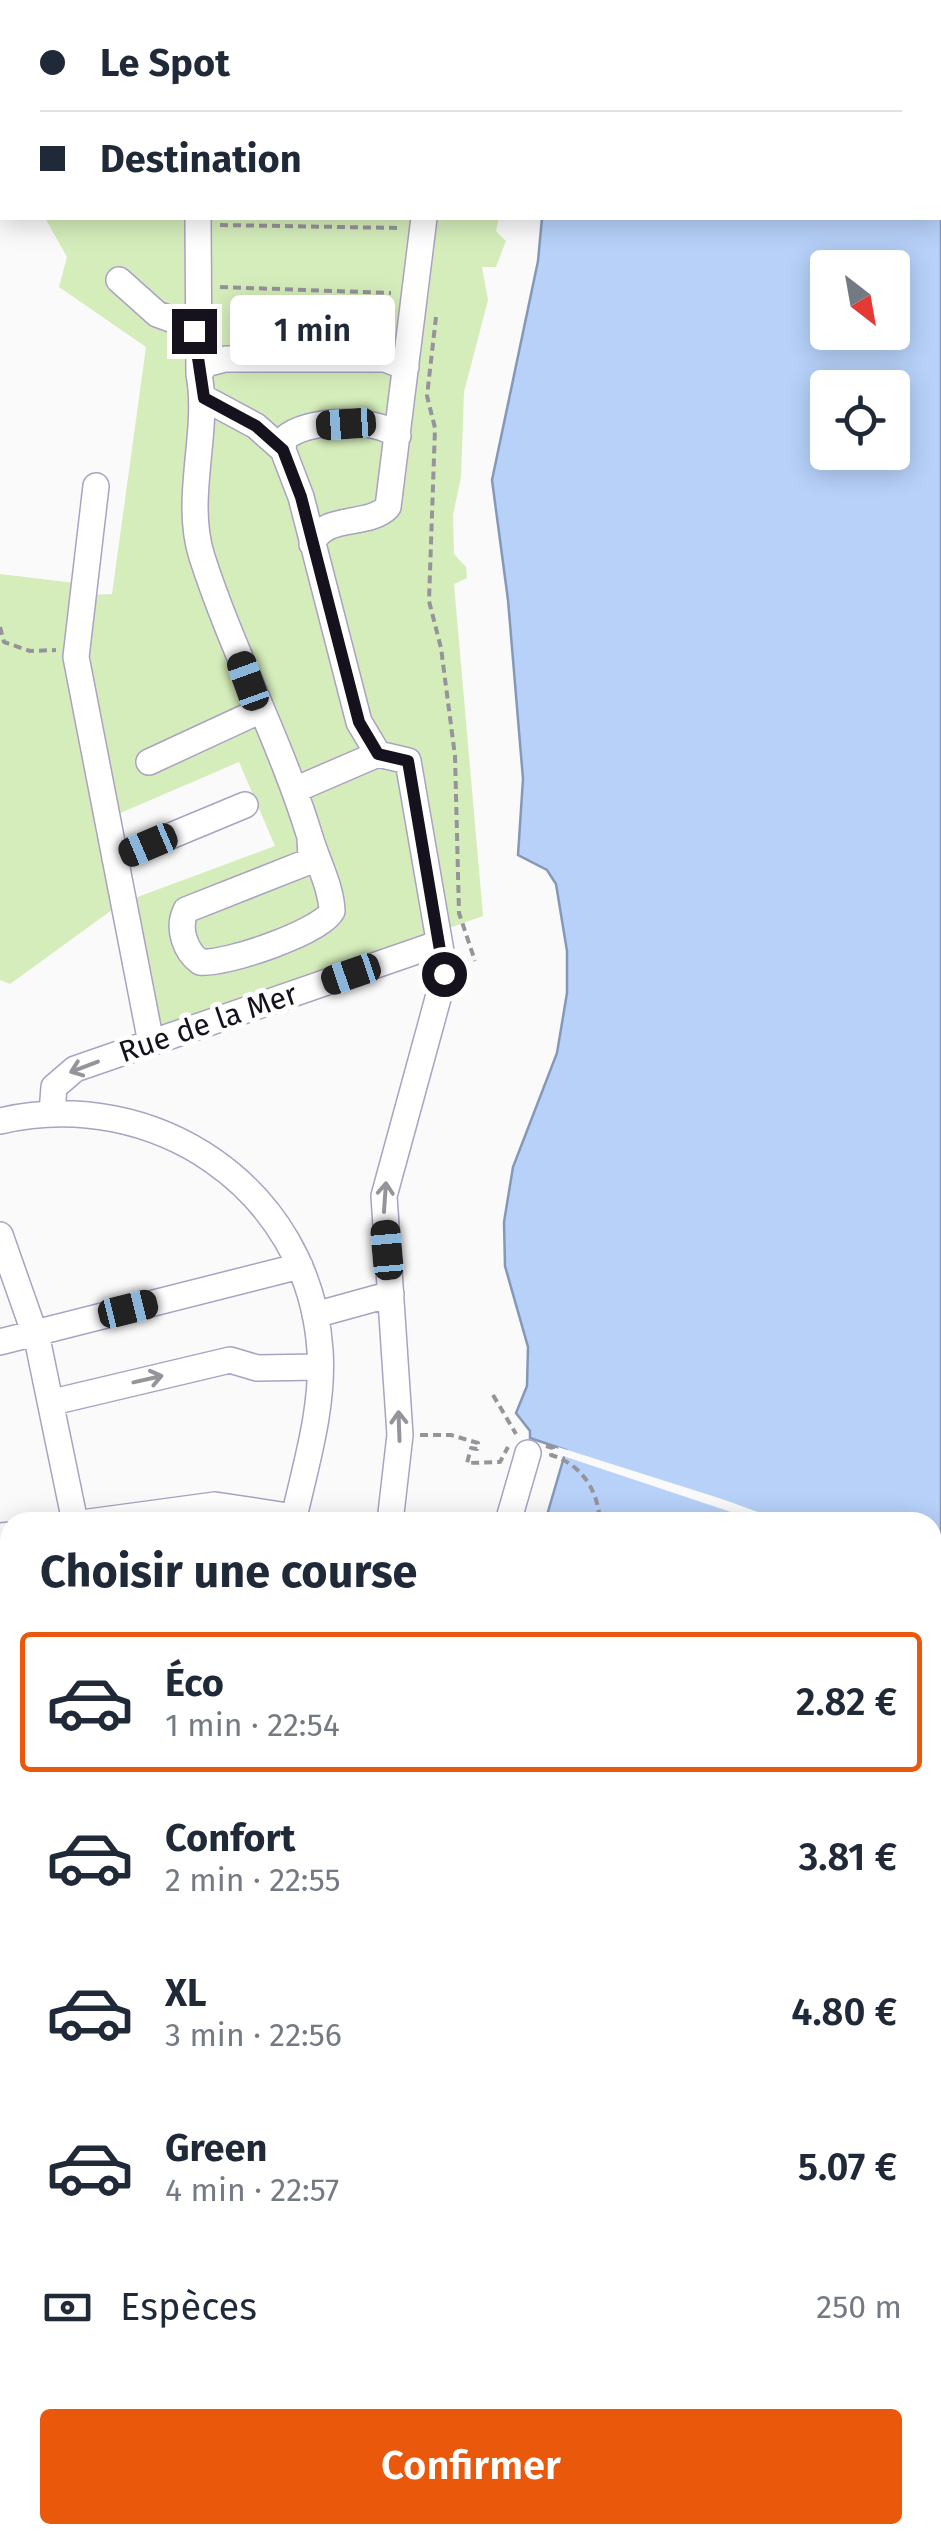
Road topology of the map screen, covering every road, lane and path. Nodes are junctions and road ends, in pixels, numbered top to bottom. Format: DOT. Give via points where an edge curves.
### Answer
graph roads {
  1 [pos="198,227"];
  2 [pos="423,228"];
  3 [pos="120,280"];
  4 [pos="198,300"];
  5 [pos="426,311"];
  6 [pos="406,367"];
  7 [pos="200,373"];
  8 [pos="398,436"];
  9 [pos="283,450"];
  10 [pos="96,486"];
  11 [pos="313,529"];
  12 [pos="0,627"];
  13 [pos="77,646"];
  14 [pos="259,712"];
  15 [pos="378,754"];
  16 [pos="149,762"];
  17 [pos="297,788"];
  18 [pos="245,805"];
  19 [pos="310,838"];
  20 [pos="115,859"];
  21 [pos="439,950"];
  22 [pos="475,961"];
  23 [pos="151,1042"];
  24 [pos="52,1113"];
  25 [pos="0,1121"];
  26 [pos="0,1235"];
  27 [pos="300,1266"];
  28 [pos="391,1294"];
  29 [pos="315,1315"];
  30 [pos="34,1333"];
  31 [pos="0,1342"];
  32 [pos="320,1367"];
  33 [pos="492,1395"];
  34 [pos="53,1402"];
  35 [pos="400,1435"];
  36 [pos="528,1449"];
  37 [pos="74,1512"];
  38 [pos="159,1512"];
  39 [pos="254,1512"];
  40 [pos="296,1512"];
  41 [pos="391,1512"];
  42 [pos="511,1512"];
  43 [pos="598,1512"];
  1 -- 2 [label="path"];
  1 -- 4 [label="street"];
  2 -- 5 [label="street"];
  3 -- 7 [label="street" via="156,314 187,325"];
  4 -- 5 [label="path" via="218,287 396,293"];
  4 -- 7 [label="street"];
  5 -- 6 [label="street"];
  5 -- 22 [label="path" via="435,428 429,601 455,756 459,913"];
  6 -- 7 [label="street" via="385,359 225,359"];
  6 -- 8 [label="street"];
  7 -- 9 [label="street"];
  7 -- 14 [label="street" via="200,553"];
  8 -- 9 [label="street" via="374,423 306,427 284,439"];
  8 -- 11 [label="street" via="384,511"];
  9 -- 11 [label="street"];
  10 -- 13 [label="street"];
  11 -- 15 [label="street" via="359,722"];
  12 -- 13 [label="path" via="4,642 30,652"];
  13 -- 20 [label="street"];
  14 -- 16 [label="street"];
  14 -- 17 [label="street"];
  15 -- 17 [label="street"];
  15 -- 21 [label="street" via="408,761"];
  17 -- 19 [label="street"];
  18 -- 20 [label="street"];
  19 -- 19 [label="street" via="332,902 327,920 219,961 192,956 182,927 186,910 305,863"];
  20 -- 23 [label="street"];
  21 -- 23 [label="street, Rue de la Mer"];
  28 -- 21 [label="street, one-way" via="385,1185 443,980"];
  23 -- 24 [label="street, Rue de la Mer, one-way" via="68,1073 54,1087"];
  24 -- 25 [label="street"];
  24 -- 27 [label="street" via="124,1119 190,1145 259,1203"];
  26 -- 30 [label="street"];
  27 -- 29 [label="street"];
  27 -- 30 [label="street"];
  28 -- 29 [label="street"];
  35 -- 28 [label="street, one-way"];
  29 -- 32 [label="street"];
  30 -- 31 [label="street"];
  30 -- 34 [label="street"];
  34 -- 32 [label="street, one-way" via="230,1360 257,1368"];
  32 -- 40 [label="street"];
  33 -- 36 [label="path" via="518,1439 531,1443"];
  34 -- 37 [label="street"];
  35 -- 36 [label="path" via="452,1435 478,1443 467,1463 500,1462"];
  35 -- 41 [label="street"];
  36 -- 42 [label="street"];
  36 -- 43 [label="path" via="562,1459 594,1487"];
  38 -- 39 [label="street" via="215,1504"];
}
